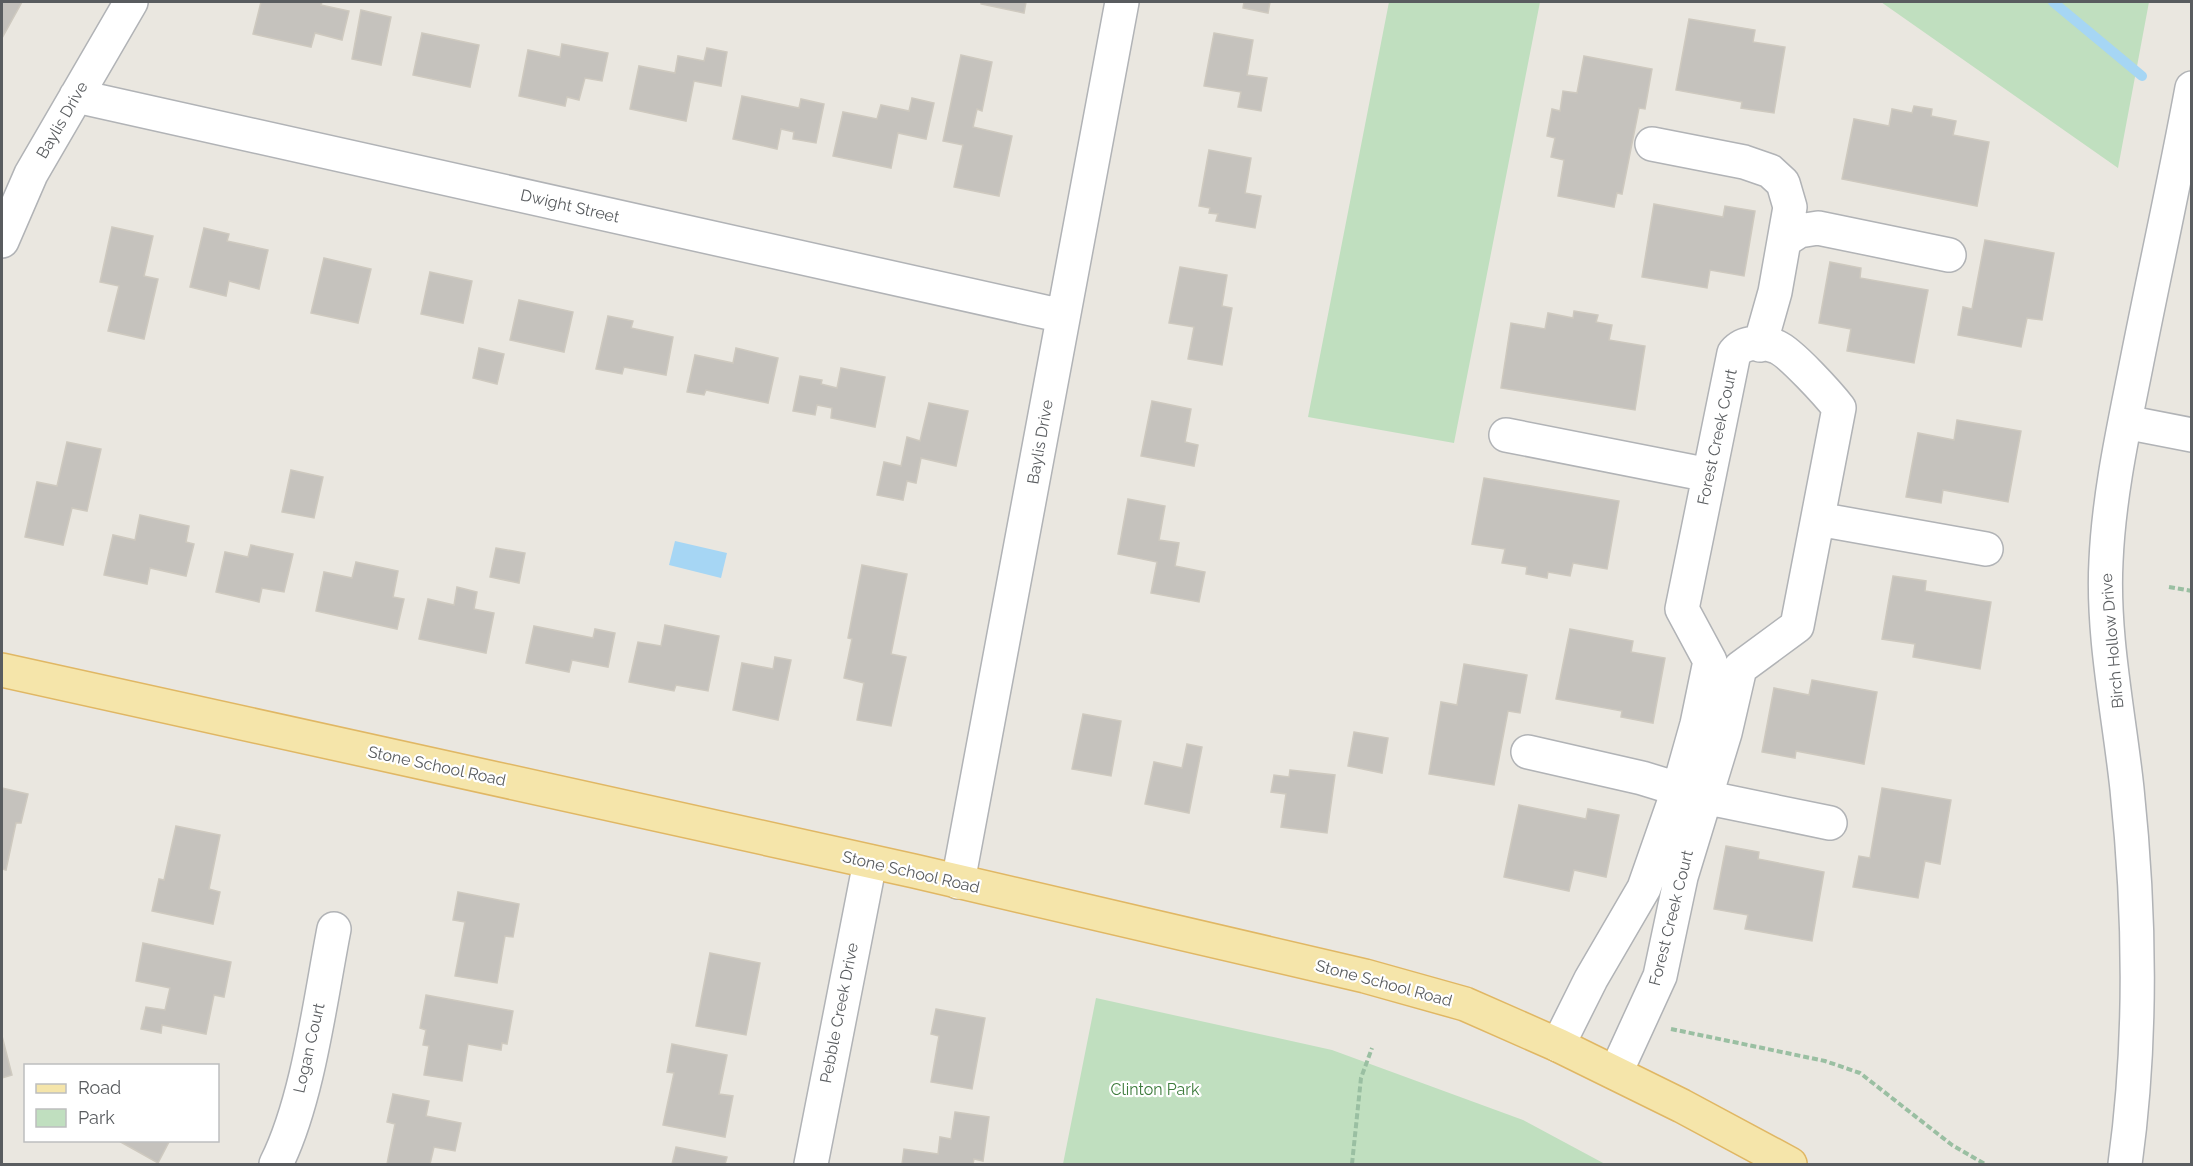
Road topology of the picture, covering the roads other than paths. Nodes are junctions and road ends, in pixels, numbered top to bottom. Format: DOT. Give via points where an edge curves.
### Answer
graph roads {
  1 [pos="131,2"];
  2 [pos="1122,2"];
  3 [pos="2192,88"];
  4 [pos="76,96"];
  5 [pos="1652,144"];
  6 [pos="1785,240"];
  7 [pos="2,241"];
  8 [pos="1950,255"];
  9 [pos="1064,316"];
  10 [pos="1760,345"];
  11 [pos="2125,422"];
  12 [pos="1506,435"];
  13 [pos="2192,435"];
  14 [pos="1709,475"];
  15 [pos="1818,519"];
  16 [pos="1986,549"];
  17 [pos="1725,665"];
  18 [pos="2,670"];
  19 [pos="1528,752"];
  20 [pos="1692,793"];
  21 [pos="1830,823"];
  22 [pos="870,862"];
  23 [pos="958,882"];
  24 [pos="334,929"];
  25 [pos="1558,1045"];
  26 [pos="1616,1072"];
  27 [pos="276,1164"];
  28 [pos="811,1164"];
  29 [pos="1790,1164"];
  30 [pos="2125,1164"];
  1 -- 4 [label="street, Baylis Drive"];
  2 -- 9 [label="street, Baylis Drive"];
  3 -- 11 [label="street, Birch Hollow Drive"];
  4 -- 7 [label="street, Baylis Drive" via="32,174"];
  4 -- 9 [label="street, Dwight Street"];
  5 -- 6 [label="street" via="1770,171 1784,183 1790,207"];
  6 -- 8 [label="street" via="1798,231 1818,228"];
  6 -- 10 [label="street"];
  9 -- 23 [label="street, Baylis Drive"];
  10 -- 14 [label="street, Forest Creek Court" via="1741,344 1734,353"];
  10 -- 15 [label="street" via="1779,348 1839,408"];
  11 -- 13 [label="street"];
  11 -- 30 [label="street, Birch Hollow Drive" via="2106,563 2108,636 2137,909 2137,1021"];
  12 -- 14 [label="street"];
  14 -- 17 [label="street, Forest Creek Court" via="1682,609"];
  15 -- 16 [label="street"];
  15 -- 17 [label="street" via="1797,626"];
  17 -- 20 [label="street, Forest Creek Court" via="1697,724"];
  18 -- 22 [label="main road, Stone School Road"];
  19 -- 20 [label="street"];
  20 -- 21 [label="street"];
  20 -- 25 [label="street, Forest Creek Court"];
  20 -- 26 [label="street, Forest Creek Court" via="1681,877 1660,976"];
  22 -- 23 [label="main road, Stone School Road"];
  22 -- 28 [label="street, Pebble Creek Drive"];
  23 -- 25 [label="main road, Stone School Road" via="1365,976 1465,1004"];
  24 -- 27 [label="street, Logan Court" via="307,1066 285,1147"];
  25 -- 26 [label="main road, Stone School Road"];
  26 -- 29 [label="main road, Stone School Road"];
}
